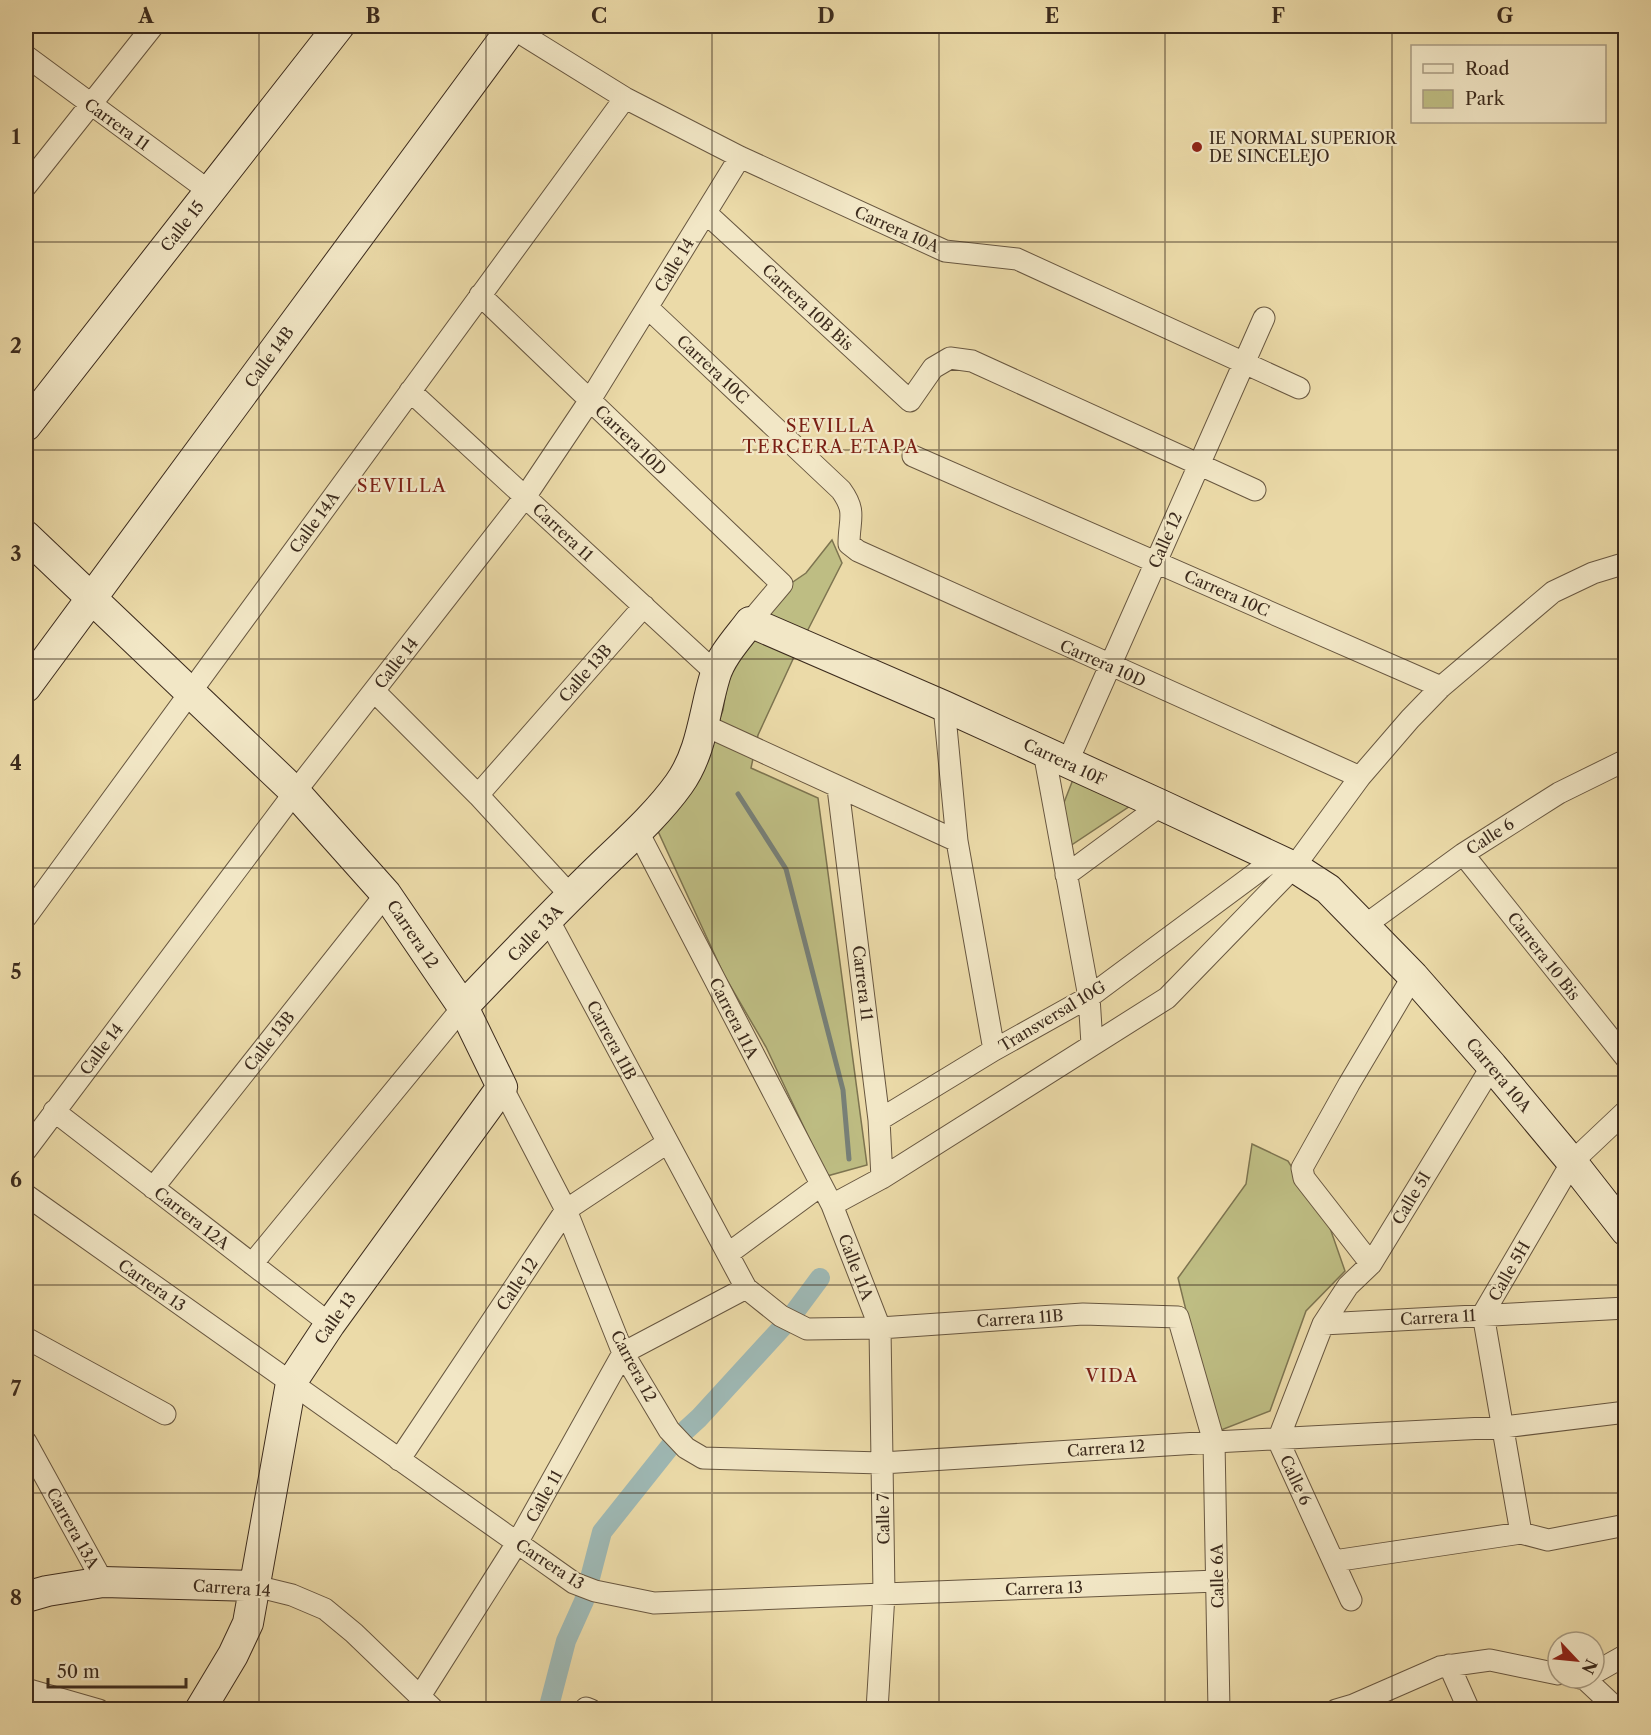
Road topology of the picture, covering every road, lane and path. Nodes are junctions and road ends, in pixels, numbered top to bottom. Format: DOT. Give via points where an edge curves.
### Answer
graph roads {
  1 [pos="153,26"];
  2 [pos="339,26"];
  3 [pos="512,27"];
  4 [pos="26,56"];
  5 [pos="625,98"];
  6 [pos="90,105"];
  7 [pos="740,157"];
  8 [pos="26,186"];
  9 [pos="209,191"];
  10 [pos="706,213"];
  11 [pos="480,295"];
  12 [pos="648,308"];
  13 [pos="1264,318"];
  14 [pos="1244,363"];
  15 [pos="1299,388"];
  16 [pos="410,391"];
  17 [pos="590,400"];
  18 [pos="26,426"];
  19 [pos="913,456"];
  20 [pos="1199,464"];
  21 [pos="1255,490"];
  22 [pos="525,497"];
  23 [pos="26,536"];
  24 [pos="849,544"];
  25 [pos="1156,561"];
  26 [pos="1626,563"];
  27 [pos="782,584"];
  28 [pos="90,599"];
  29 [pos="644,606"];
  30 [pos="750,622"];
  31 [pos="1110,666"];
  32 [pos="716,673"];
  33 [pos="26,687"];
  34 [pos="1441,687"];
  35 [pos="374,692"];
  36 [pos="190,693"];
  37 [pos="944,706"];
  38 [pos="704,725"];
  39 [pos="1055,758"];
  40 [pos="1626,760"];
  41 [pos="1360,777"];
  42 [pos="838,788"];
  43 [pos="295,792"];
  44 [pos="478,795"];
  45 [pos="1161,805"];
  46 [pos="637,830"];
  47 [pos="957,841"];
  48 [pos="1463,854"];
  49 [pos="1284,863"];
  50 [pos="1066,875"];
  51 [pos="386,894"];
  52 [pos="571,896"];
  53 [pos="26,917"];
  54 [pos="548,919"];
  55 [pos="1364,926"];
  56 [pos="1413,976"];
  57 [pos="1089,997"];
  58 [pos="463,1007"];
  59 [pos="1092,1044"];
  60 [pos="994,1050"];
  61 [pos="1626,1058"];
  62 [pos="1492,1066"];
  63 [pos="502,1087"];
  64 [pos="54,1111"];
  65 [pos="1626,1111"];
  66 [pos="879,1120"];
  67 [pos="667,1143"];
  68 [pos="26,1150"];
  69 [pos="1572,1162"];
  70 [pos="882,1178"];
  71 [pos="820,1186"];
  72 [pos="153,1188"];
  73 [pos="26,1195"];
  74 [pos="831,1205"];
  75 [pos="566,1210"];
  76 [pos="1626,1231"];
  77 [pos="729,1253"];
  78 [pos="252,1264"];
  79 [pos="1371,1264"];
  80 [pos="746,1288"];
  81 [pos="1626,1308"];
  82 [pos="1484,1314"];
  83 [pos="330,1324"];
  84 [pos="1323,1324"];
  85 [pos="880,1328"];
  86 [pos="26,1338"];
  87 [pos="623,1353"];
  88 [pos="291,1383"];
  89 [pos="1626,1412"];
  90 [pos="165,1414"];
  91 [pos="1503,1427"];
  92 [pos="1278,1440"];
  93 [pos="26,1442"];
  94 [pos="1214,1442"];
  95 [pos="399,1460"];
  96 [pos="882,1463"];
  97 [pos="1626,1525"];
  98 [pos="1521,1533"];
  99 [pos="517,1543"];
  100 [pos="1334,1562"];
  101 [pos="1217,1581"];
  102 [pos="103,1582"];
  103 [pos="255,1586"];
  104 [pos="884,1594"];
  105 [pos="26,1597"];
  106 [pos="1351,1600"];
  107 [pos="1626,1655"];
  108 [pos="1449,1665"];
  109 [pos="1606,1666"];
  110 [pos="1546,1672"];
  111 [pos="26,1689"];
  112 [pos="1599,1690"];
  113 [pos="427,1703"];
  114 [pos="1348,1708"];
  115 [pos="99,1710"];
  116 [pos="200,1710"];
  117 [pos="877,1710"];
  118 [pos="1218,1710"];
  119 [pos="1469,1710"];
  120 [pos="1618,1710"];
  1 -- 6 [label="street"];
  2 -- 9 [label="street, Calle 15"];
  3 -- 5 [label="street, Carrera 10A"];
  3 -- 28 [label="street, Calle 14B"];
  4 -- 6 [label="street, Carrera 11"];
  5 -- 7 [label="street, Carrera 10A"];
  5 -- 11 [label="street, Calle 14A"];
  6 -- 8 [label="street"];
  6 -- 9 [label="street, Carrera 11"];
  7 -- 10 [label="street, Calle 14"];
  7 -- 14 [label="street, Carrera 10A" via="945,251 1017,259"];
  9 -- 18 [label="street, Calle 15"];
  10 -- 12 [label="street, Calle 14"];
  10 -- 20 [label="street, Carrera 10B Bis" via="910,401 933,368 950,358 972,361"];
  11 -- 16 [label="street, Calle 14A"];
  11 -- 17 [label="street, Carrera 10D"];
  12 -- 17 [label="street, Calle 14"];
  12 -- 24 [label="street, Carrera 10C" via="841,490 848,499 852,517"];
  13 -- 14 [label="street, Calle 12"];
  14 -- 15 [label="street, Carrera 10A"];
  14 -- 20 [label="street, Calle 12"];
  16 -- 22 [label="street, Carrera 11"];
  16 -- 36 [label="street, Calle 14A"];
  17 -- 22 [label="street, Calle 14"];
  17 -- 27 [label="street, Carrera 10D"];
  19 -- 25 [label="street, Carrera 10C"];
  20 -- 21 [label="street"];
  20 -- 25 [label="street, Calle 12"];
  22 -- 29 [label="street, Carrera 11"];
  22 -- 35 [label="street, Calle 14"];
  23 -- 28 [label="street, Carrera 12"];
  24 -- 31 [label="street, Carrera 10D"];
  25 -- 31 [label="street, Calle 12"];
  25 -- 34 [label="street, Carrera 10C"];
  26 -- 34 [label="street" via="1553,592"];
  27 -- 30 [label="street, Calle 13A"];
  28 -- 33 [label="street, Calle 14B"];
  28 -- 36 [label="street, Carrera 12"];
  29 -- 32 [label="street, Carrera 11"];
  29 -- 44 [label="street, Calle 13B"];
  30 -- 32 [label="street, Calle 13A"];
  30 -- 37 [label="street, Carrera 10F"];
  31 -- 39 [label="street, Calle 12"];
  31 -- 41 [label="street, Carrera 10D"];
  32 -- 38 [label="street, Calle 13A"];
  34 -- 41 [label="street"];
  35 -- 43 [label="street, Calle 14"];
  35 -- 44 [label="street"];
  36 -- 43 [label="street, Carrera 12"];
  36 -- 53 [label="street, Calle 14A"];
  37 -- 39 [label="street, Carrera 10F"];
  37 -- 47 [label="street"];
  38 -- 42 [label="street"];
  38 -- 46 [label="street, Calle 13A" via="680,783"];
  39 -- 45 [label="street, Carrera 10F"];
  39 -- 50 [label="street"];
  40 -- 48 [label="street, Calle 6" via="1559,793"];
  41 -- 49 [label="street"];
  42 -- 47 [label="street"];
  42 -- 66 [label="street, Carrera 11"];
  43 -- 51 [label="street, Carrera 12"];
  43 -- 64 [label="street, Calle 14"];
  44 -- 52 [label="street"];
  45 -- 49 [label="street, Carrera 10F"];
  45 -- 50 [label="street"];
  46 -- 52 [label="street, Calle 13A"];
  46 -- 71 [label="street, Carrera 11A"];
  47 -- 60 [label="street"];
  48 -- 55 [label="street, Calle 6"];
  48 -- 61 [label="street, Carrera 10 Bis"];
  49 -- 55 [label="street, Carrera 10F" via="1328,889"];
  49 -- 57 [label="street, Transversal 10G"];
  49 -- 59 [label="street" via="1167,998"];
  50 -- 57 [label="street"];
  51 -- 58 [label="street, Carrera 12"];
  51 -- 72 [label="street, Calle 13B"];
  52 -- 54 [label="street, Calle 13A"];
  54 -- 58 [label="street, Calle 13A"];
  54 -- 67 [label="street, Carrera 11B"];
  55 -- 56 [label="street, Carrera 10A"];
  56 -- 62 [label="street, Carrera 10A"];
  56 -- 79 [label="street" via="1302,1168 1304,1178"];
  57 -- 59 [label="street"];
  57 -- 60 [label="street, Transversal 10G"];
  58 -- 63 [label="street, Carrera 12"];
  58 -- 78 [label="street, Calle 13A"];
  59 -- 70 [label="street"];
  60 -- 66 [label="street, Transversal 10G"];
  62 -- 69 [label="street, Carrera 10A"];
  62 -- 79 [label="street, Calle 5I"];
  63 -- 75 [label="street, Carrera 12"];
  63 -- 83 [label="street, Calle 13"];
  64 -- 68 [label="street, Calle 14"];
  64 -- 72 [label="street, Carrera 12A"];
  65 -- 69 [label="street, Calle 5H"];
  66 -- 70 [label="street, Carrera 11"];
  67 -- 75 [label="street, Calle 12"];
  67 -- 77 [label="street, Carrera 11B"];
  69 -- 76 [label="street, Carrera 10A"];
  69 -- 82 [label="street, Calle 5H"];
  70 -- 74 [label="street"];
  71 -- 74 [label="street, Carrera 11A"];
  71 -- 77 [label="street"];
  72 -- 78 [label="street, Carrera 12A"];
  73 -- 88 [label="street, Carrera 13"];
  74 -- 85 [label="street, Calle 11A"];
  75 -- 87 [label="street, Carrera 12"];
  75 -- 95 [label="street, Calle 12"];
  77 -- 80 [label="street, Carrera 11B"];
  78 -- 83 [label="street, Carrera 12A"];
  79 -- 84 [label="street, Calle 5I" via="1348,1286"];
  80 -- 85 [label="street, Carrera 11B" via="781,1316 807,1329"];
  80 -- 87 [label="street"];
  81 -- 82 [label="street, Carrera 11"];
  82 -- 84 [label="street, Carrera 11"];
  82 -- 91 [label="street, Calle 5H"];
  83 -- 88 [label="street, Calle 13"];
  84 -- 92 [label="street, Calle 6"];
  85 -- 94 [label="street, Carrera 11B" via="1083,1314 1178,1317"];
  85 -- 96 [label="street, Calle 7"];
  86 -- 90 [label="street"];
  87 -- 96 [label="street, Carrera 12" via="669,1430 686,1448 703,1458"];
  87 -- 99 [label="street, Calle 11"];
  88 -- 95 [label="street, Carrera 13"];
  88 -- 103 [label="street, Calle 13"];
  89 -- 91 [label="street, Carrera 12"];
  91 -- 92 [label="street, Carrera 12"];
  91 -- 98 [label="street, Calle 5H"];
  92 -- 94 [label="street, Carrera 12"];
  92 -- 100 [label="street, Calle 6"];
  93 -- 102 [label="street, Carrera 13A"];
  94 -- 96 [label="street, Carrera 12"];
  94 -- 101 [label="street, Calle 6A"];
  95 -- 99 [label="street, Carrera 13"];
  96 -- 104 [label="street, Calle 7"];
  97 -- 98 [label="street" via="1548,1540"];
  98 -- 100 [label="street"];
  99 -- 104 [label="street, Carrera 13" via="574,1583 654,1603"];
  99 -- 113 [label="street, Calle 11"];
  100 -- 106 [label="street, Calle 6"];
  101 -- 104 [label="street, Carrera 13"];
  101 -- 118 [label="street, Calle 6A"];
  102 -- 103 [label="street, Carrera 14"];
  102 -- 105 [label="street, Carrera 14"];
  103 -- 113 [label="street, Carrera 14" via="292,1594 325,1609"];
  103 -- 116 [label="street" via="248,1623"];
  104 -- 117 [label="street, Calle 7"];
  107 -- 109 [label="street"];
  108 -- 110 [label="street" via="1490,1660"];
  108 -- 114 [label="street"];
  108 -- 119 [label="street"];
  111 -- 115 [label="street"];
  112 -- 120 [label="street"];
}
